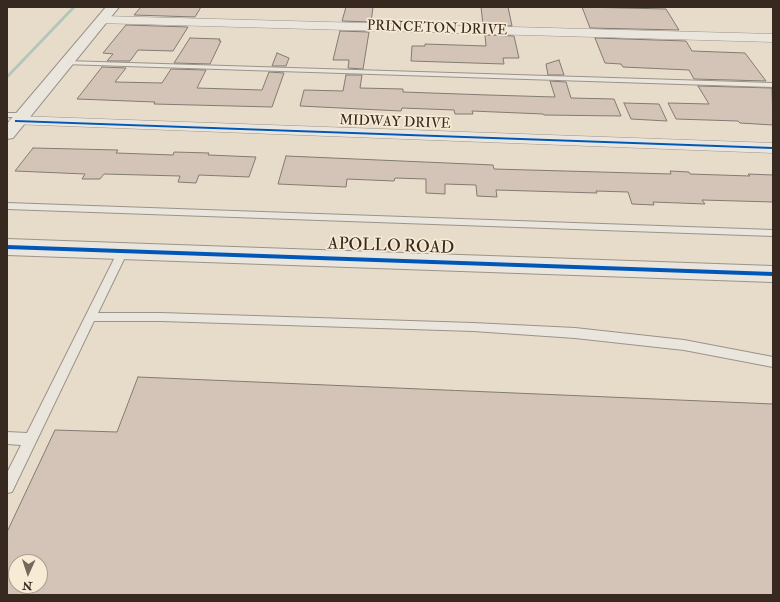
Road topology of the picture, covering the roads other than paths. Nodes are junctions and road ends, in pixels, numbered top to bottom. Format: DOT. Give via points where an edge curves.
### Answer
graph roads {
  1 [pos="113,7"];
  2 [pos="102,20"];
  3 [pos="773,38"];
  4 [pos="66,63"];
  5 [pos="773,85"];
  6 [pos="13,121"];
  7 [pos="773,148"];
  8 [pos="7,206"];
  9 [pos="773,233"];
  10 [pos="7,247"];
  11 [pos="123,251"];
  12 [pos="773,274"];
  13 [pos="90,317"];
  14 [pos="773,362"];
  15 [pos="7,438"];
  16 [pos="31,439"];
  17 [pos="7,487"];
  1 -- 2 [label="street"];
  2 -- 3 [label="street, PRINCETON DRIVE"];
  2 -- 4 [label="street"];
  4 -- 5 [label="lane"];
  4 -- 6 [label="street"];
  6 -- 7 [label="street, MIDWAY DRIVE"];
  8 -- 9 [label="lane"];
  10 -- 11 [label="street, APOLLO ROAD"];
  11 -- 12 [label="street, APOLLO ROAD"];
  11 -- 13 [label="lane"];
  13 -- 14 [label="lane" via="162,317 575,332 684,345"];
  13 -- 16 [label="lane"];
  15 -- 16 [label="lane"];
  16 -- 17 [label="lane"];
}
